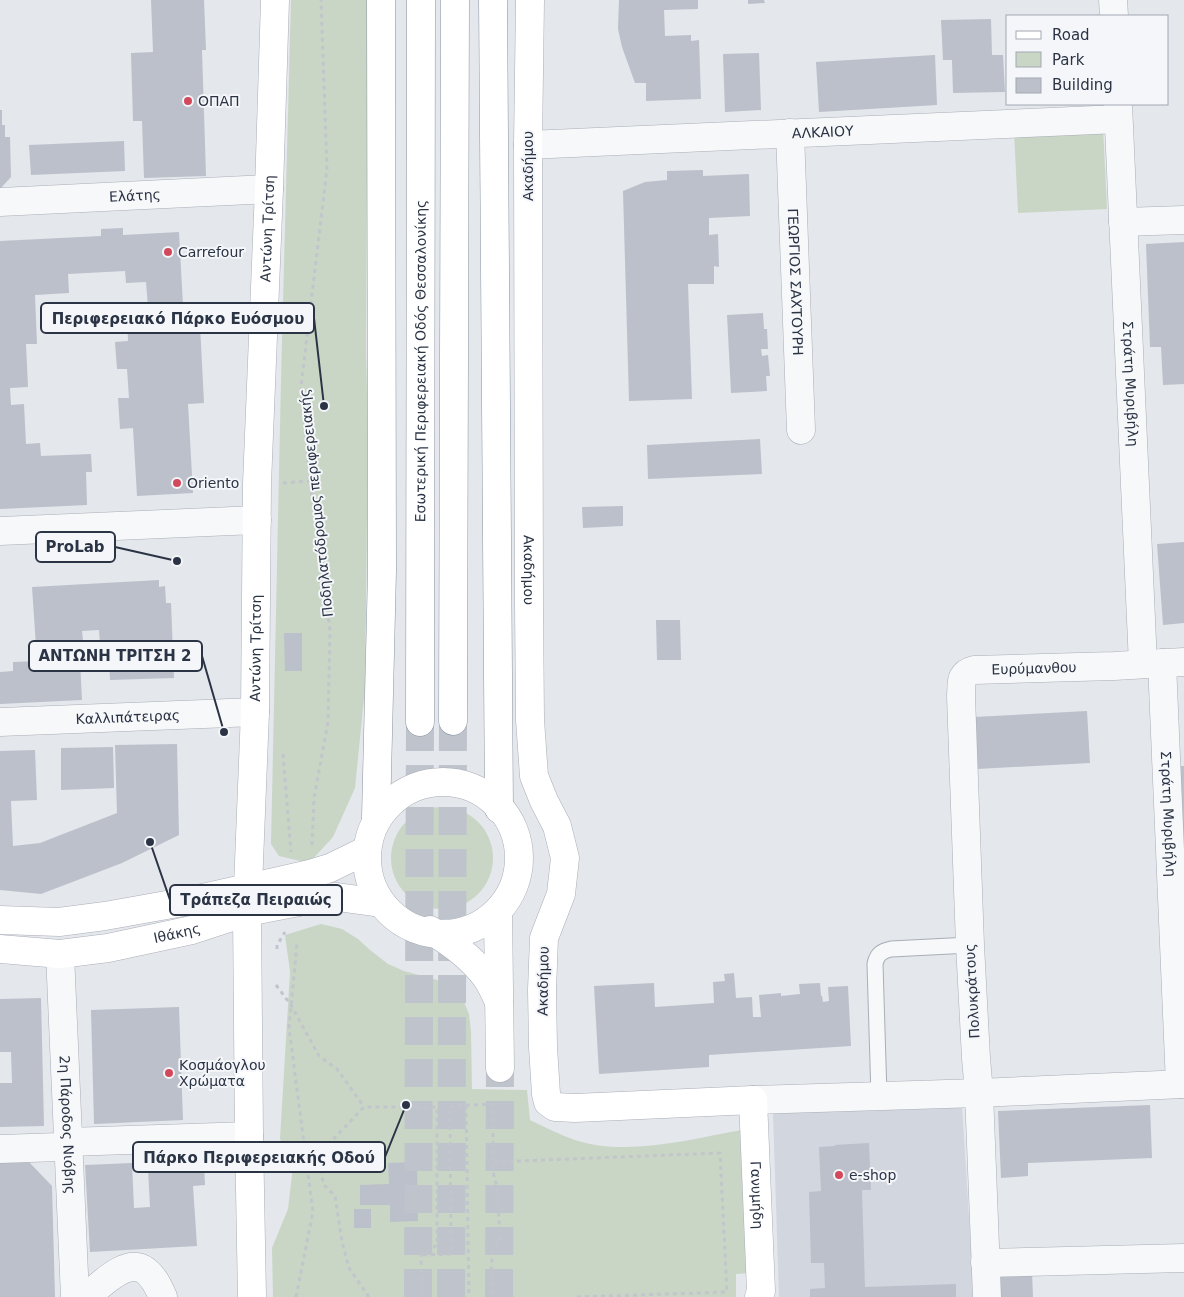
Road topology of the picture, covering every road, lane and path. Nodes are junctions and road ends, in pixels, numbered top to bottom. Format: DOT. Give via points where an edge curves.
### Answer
graph roads {
  1 [pos="275,0"];
  2 [pos="321,0"];
  3 [pos="381,0"];
  4 [pos="421,0"];
  5 [pos="455,0"];
  6 [pos="493,0"];
  7 [pos="530,0"];
  8 [pos="1113,0"];
  9 [pos="1114,15"];
  10 [pos="1118,112"];
  11 [pos="790,133"];
  12 [pos="528,145"];
  13 [pos="269,189"];
  14 [pos="0,202"];
  15 [pos="1184,220"];
  16 [pos="1123,222"];
  17 [pos="801,430"];
  18 [pos="257,520"];
  19 [pos="0,531"];
  20 [pos="1163,663"];
  21 [pos="962,685"];
  22 [pos="255,712"];
  23 [pos="453,721"];
  24 [pos="0,722"];
  25 [pos="420,722"];
  26 [pos="499,809"];
  27 [pos="376,817"];
  28 [pos="312,846"];
  29 [pos="367,850"];
  30 [pos="248,900"];
  31 [pos="381,903"];
  32 [pos="498,912"];
  33 [pos="0,920"];
  34 [pos="430,930"];
  35 [pos="297,942"];
  36 [pos="970,946"];
  37 [pos="0,949"];
  38 [pos="60,954"];
  39 [pos="276,984"];
  40 [pos="500,1003"];
  41 [pos="291,1005"];
  42 [pos="500,1068"];
  43 [pos="1182,1084"];
  44 [pos="979,1093"];
  45 [pos="879,1096"];
  46 [pos="753,1100"];
  47 [pos="466,1105"];
  48 [pos="364,1107"];
  49 [pos="249,1136"];
  50 [pos="68,1142"];
  51 [pos="0,1150"];
  52 [pos="492,1162"];
  53 [pos="421,1255"];
  54 [pos="1184,1258"];
  55 [pos="985,1263"];
  56 [pos="727,1292"];
  57 [pos="760,1294"];
  58 [pos="648,1296"];
  59 [pos="76,1297"];
  60 [pos="86,1297"];
  61 [pos="163,1297"];
  62 [pos="252,1297"];
  63 [pos="296,1297"];
  64 [pos="369,1297"];
  65 [pos="422,1297"];
  66 [pos="468,1297"];
  67 [pos="491,1297"];
  68 [pos="577,1297"];
  69 [pos="594,1297"];
  70 [pos="987,1297"];
  1 -- 13 [label="main road, Αντώνη Τρίτση"];
  2 -- 28 [label="path, Ποδηλατόδρομος περιφερειακής" via="327,169 302,387 310,482 330,630 328,722 314,798"];
  3 -- 27 [label="main road" via="382,571"];
  4 -- 25 [label="main road, Εσωτερική Περιφερειακή Οδός Θεσσαλονίκης"];
  5 -- 23 [label="main road"];
  6 -- 26 [label="main road"];
  7 -- 12 [label="main road, Ακαδήμου"];
  8 -- 9 [label="street"];
  10 -- 11 [label="street, ΑΛΚΑΙΟΥ"];
  10 -- 16 [label="street, Στράτη Μυριβήλη"];
  11 -- 12 [label="street, ΑΛΚΑΙΟΥ"];
  11 -- 17 [label="street, ΓΕΩΡΓΙΟΣ ΣΑΧΤΟΥΡΗ"];
  12 -- 46 [label="main road, Ακαδήμου" via="530,720 534,776 557,826 565,858 561,894 544,938 542,990 546,1094 548,1102 555,1107 575,1108"];
  13 -- 14 [label="street, Ελάτης"];
  13 -- 18 [label="main road, Αντώνη Τρίτση"];
  15 -- 16 [label="street"];
  16 -- 20 [label="street, Στράτη Μυριβήλη"];
  18 -- 19 [label="street"];
  18 -- 22 [label="main road, Αντώνη Τρίτση"];
  20 -- 21 [label="street, Ευρύμανθου" via="974,670 964,675"];
  20 -- 43 [label="street, Στράτη Μυριβήλη"];
  21 -- 36 [label="street, Πολυκράτους"];
  22 -- 24 [label="street, Καλλιπάτειρας"];
  22 -- 30 [label="main road, Αντώνη Τρίτση"];
  26 -- 27 [label="main road" via="470,789 438,784 410,789 387,804"];
  26 -- 32 [label="main road" via="518,845 520,864 512,895"];
  27 -- 29 [label="main road"];
  29 -- 30 [label="main road, Ιθάκης"];
  29 -- 31 [label="main road" via="370,884"];
  30 -- 31 [label="main road, Ιθάκης" via="337,897"];
  30 -- 33 [label="main road, Ιθάκης" via="189,901 59,922"];
  30 -- 38 [label="main road, Ιθάκης" via="192,930 108,948"];
  30 -- 49 [label="main road, Αντώνη Τρίτση"];
  31 -- 34 [label="main road" via="397,918"];
  32 -- 34 [label="main road" via="470,929"];
  32 -- 40 [label="main road"];
  34 -- 40 [label="main road" via="461,950 487,978"];
  35 -- 41 [label="path"];
  36 -- 44 [label="street, Πολυκράτους"];
  36 -- 45 [label="lane" via="891,949 876,957"];
  37 -- 38 [label="main road, Ιθάκης"];
  38 -- 50 [label="street, 2η Πάροδος Νιόβης"];
  39 -- 41 [label="path"];
  40 -- 42 [label="main road"];
  41 -- 48 [label="path" via="318,1056 338,1069"];
  41 -- 63 [label="path" via="289,1028 313,1212"];
  43 -- 44 [label="street"];
  44 -- 45 [label="street"];
  44 -- 55 [label="street, Πολυκράτους"];
  45 -- 46 [label="street"];
  46 -- 57 [label="main road, Γανυμήδη"];
  47 -- 52 [label="path" via="493,1104"];
  47 -- 53 [label="path" via="450,1106 451,1254"];
  47 -- 66 [label="path"];
  48 -- 53 [label="path" via="436,1107 437,1245"];
  48 -- 64 [label="path" via="320,1153 323,1184 335,1196 349,1268"];
  49 -- 50 [label="street"];
  49 -- 62 [label="main road, Αντώνη Τρίτση"];
  50 -- 51 [label="street" via="60,1147"];
  50 -- 59 [label="street, 2η Πάροδος Νιόβης"];
  52 -- 56 [label="path" via="720,1153"];
  52 -- 67 [label="path" via="498,1187 500,1237 492,1255"];
  53 -- 65 [label="path"];
  54 -- 55 [label="street"];
  55 -- 70 [label="street, Πολυκράτους"];
  56 -- 57 [label="path"];
  56 -- 58 [label="path"];
  58 -- 69 [label="path"];
  60 -- 61 [label="street" via="115,1273 132,1267 146,1270"];
  68 -- 69 [label="path"];
}
